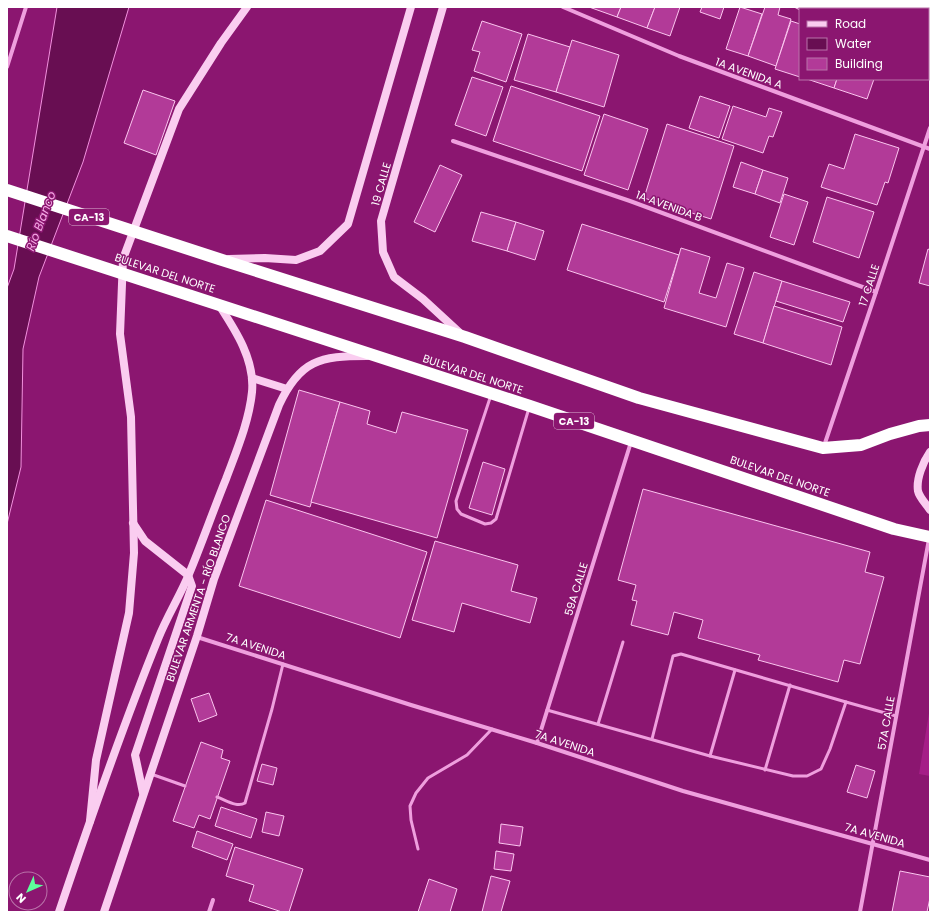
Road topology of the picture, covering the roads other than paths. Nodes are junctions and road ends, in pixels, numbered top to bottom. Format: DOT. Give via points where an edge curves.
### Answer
graph roads {
  1 [pos="26,7"];
  2 [pos="247,7"];
  3 [pos="412,7"];
  4 [pos="442,7"];
  5 [pos="563,7"];
  6 [pos="7,67"];
  7 [pos="930,128"];
  8 [pos="453,141"];
  9 [pos="923,147"];
  10 [pos="930,149"];
  11 [pos="7,190"];
  12 [pos="7,236"];
  13 [pos="219,259"];
  14 [pos="876,292"];
  15 [pos="219,304"];
  16 [pos="465,337"];
  17 [pos="376,356"];
  18 [pos="252,378"];
  19 [pos="287,389"];
  20 [pos="491,394"];
  21 [pos="530,406"];
  22 [pos="930,425"];
  23 [pos="632,440"];
  24 [pos="823,448"];
  25 [pos="930,452"];
  26 [pos="930,510"];
  27 [pos="133,522"];
  28 [pos="930,537"];
  29 [pos="188,575"];
  30 [pos="197,636"];
  31 [pos="623,642"];
  32 [pos="283,664"];
  33 [pos="735,670"];
  34 [pos="790,685"];
  35 [pos="846,702"];
  36 [pos="547,710"];
  37 [pos="896,716"];
  38 [pos="598,724"];
  39 [pos="492,729"];
  40 [pos="652,739"];
  41 [pos="537,743"];
  42 [pos="710,756"];
  43 [pos="765,770"];
  44 [pos="150,773"];
  45 [pos="185,786"];
  46 [pos="143,793"];
  47 [pos="217,797"];
  48 [pos="90,821"];
  49 [pos="873,844"];
  50 [pos="418,849"];
  51 [pos="930,860"];
  52 [pos="213,900"];
  53 [pos="59,912"];
  54 [pos="104,912"];
  55 [pos="210,912"];
  56 [pos="860,912"];
  1 -- 6 [label="street"];
  2 -- 27 [label="main road" via="179,109 123,259 120,334 131,417"];
  3 -- 13 [label="main road, 19 CALLE" via="348,224 320,251 296,260"];
  4 -- 16 [label="main road, 19 CALLE" via="381,221 383,252 394,277"];
  5 -- 9 [label="street, 1A AVENIDA A" via="679,56"];
  7 -- 9 [label="street, 17 CALLE"];
  8 -- 14 [label="street, 1A AVENIDA B" via="630,201"];
  9 -- 10 [label="street, 1A AVENIDA A"];
  9 -- 14 [label="street, 17 CALLE"];
  11 -- 13 [label="highway, CA-13"];
  12 -- 15 [label="highway, BULEVAR DEL NORTE / CA-13"];
  13 -- 16 [label="highway, CA-13"];
  14 -- 24 [label="street, 17 CALLE"];
  15 -- 17 [label="highway, BULEVAR DEL NORTE / CA-13"];
  15 -- 18 [label="main road, BULEVAR ARMENTA - RÍO BLANCO" via="241,341"];
  16 -- 24 [label="highway, CA-13" via="639,398"];
  17 -- 19 [label="main road, BULEVAR ARMENTA - RÍO BLANCO" via="340,356 323,359 305,367"];
  17 -- 20 [label="highway, BULEVAR DEL NORTE / CA-13"];
  18 -- 19 [label="main road"];
  18 -- 29 [label="main road, BULEVAR ARMENTA - RÍO BLANCO" via="252,392 246,419 234,457"];
  19 -- 30 [label="main road, BULEVAR ARMENTA - RÍO BLANCO" via="214,579"];
  20 -- 21 [label="highway, BULEVAR DEL NORTE / CA-13"];
  20 -- 21 [label="lane" via="456,500 456,509 461,514 485,524 496,519"];
  21 -- 23 [label="highway, BULEVAR DEL NORTE / CA-13"];
  22 -- 24 [label="highway, CA-13" via="890,434 861,446"];
  23 -- 28 [label="highway, BULEVAR DEL NORTE / CA-13" via="894,529"];
  23 -- 36 [label="street, 59A CALLE"];
  25 -- 26 [label="main road" via="919,478 918,492"];
  27 -- 29 [label="main road" via="145,541"];
  27 -- 48 [label="main road" via="134,552 129,613 96,760"];
  28 -- 37 [label="street, 57A CALLE"];
  29 -- 46 [label="main road" via="192,586 135,755"];
  29 -- 48 [label="main road, BULEVAR ARMENTA - RÍO BLANCO" via="158,637"];
  30 -- 32 [label="street, 7A AVENIDA"];
  30 -- 44 [label="main road, BULEVAR ARMENTA - RÍO BLANCO"];
  31 -- 38 [label="lane"];
  32 -- 39 [label="street, 7A AVENIDA"];
  32 -- 47 [label="lane" via="245,803 238,805"];
  33 -- 34 [label="lane"];
  33 -- 40 [label="lane" via="681,654 673,656"];
  33 -- 42 [label="lane"];
  34 -- 35 [label="lane"];
  34 -- 43 [label="lane"];
  35 -- 37 [label="lane"];
  35 -- 43 [label="lane" via="821,770 807,776 793,776"];
  36 -- 38 [label="lane"];
  36 -- 41 [label="street, 59A CALLE"];
  37 -- 49 [label="street, 57A CALLE"];
  38 -- 40 [label="lane"];
  39 -- 41 [label="street, 7A AVENIDA"];
  39 -- 50 [label="lane" via="467,755 428,778 416,793 410,806 410,820"];
  40 -- 42 [label="lane"];
  41 -- 49 [label="street, 7A AVENIDA" via="683,791"];
  42 -- 43 [label="lane"];
  44 -- 45 [label="lane"];
  44 -- 46 [label="main road, BULEVAR ARMENTA - RÍO BLANCO"];
  46 -- 54 [label="main road, BULEVAR ARMENTA - RÍO BLANCO"];
  48 -- 53 [label="main road, BULEVAR ARMENTA - RÍO BLANCO"];
  49 -- 51 [label="street, 7A AVENIDA"];
  49 -- 56 [label="street, 57A CALLE"];
  52 -- 55 [label="street"];
}
